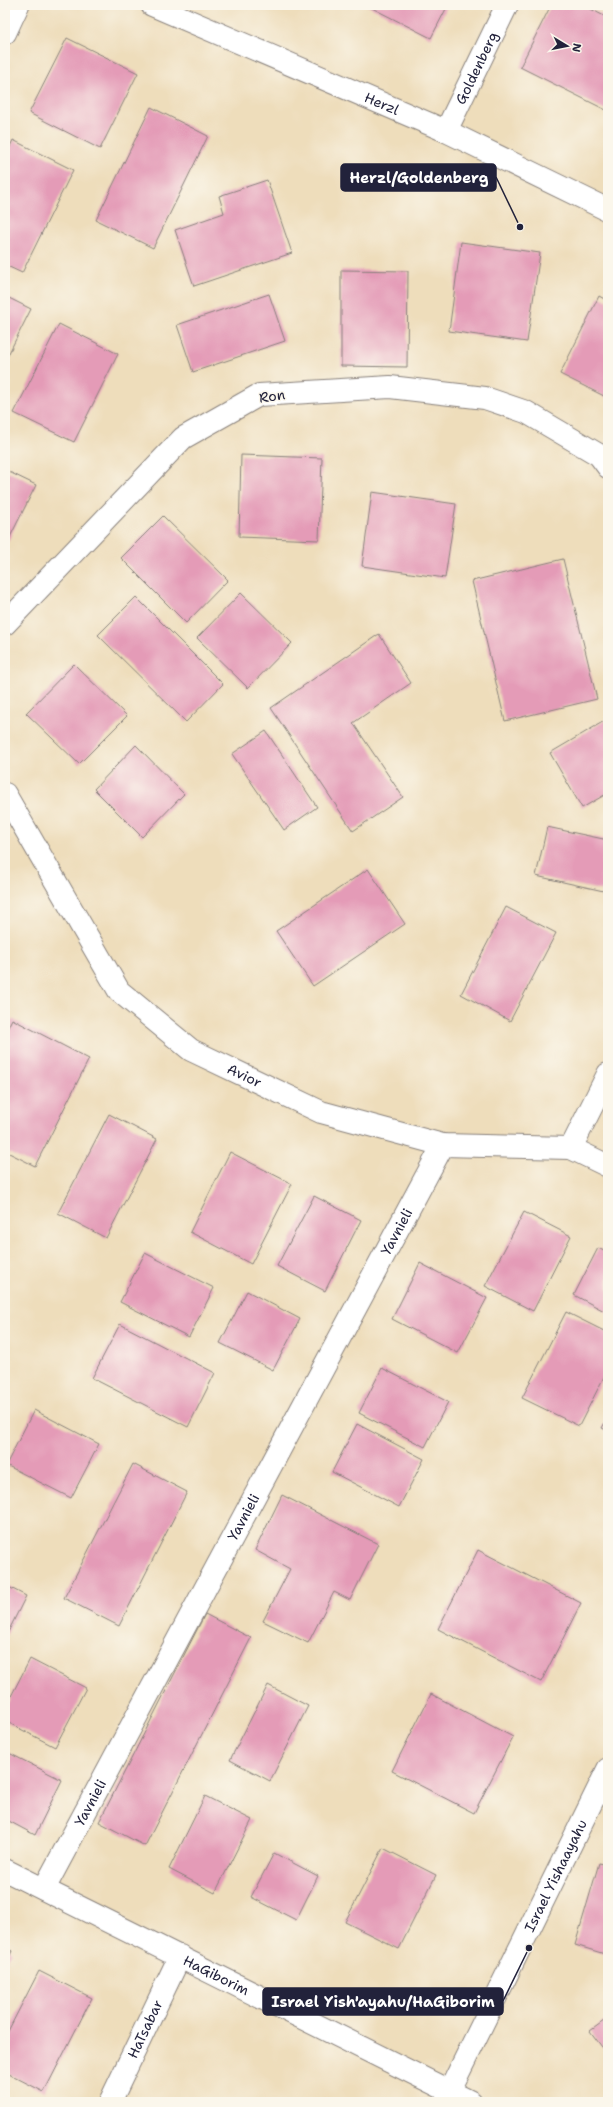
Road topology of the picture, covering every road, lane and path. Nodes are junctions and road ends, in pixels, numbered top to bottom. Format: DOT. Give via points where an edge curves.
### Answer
graph roads {
  1 [pos="18,5"];
  2 [pos="152,5"];
  3 [pos="507,5"];
  4 [pos="5,33"];
  5 [pos="446,131"];
  6 [pos="608,210"];
  7 [pos="608,467"];
  8 [pos="5,624"];
  9 [pos="5,794"];
  10 [pos="608,1074"];
  11 [pos="443,1145"];
  12 [pos="571,1148"];
  13 [pos="608,1166"];
  14 [pos="608,1769"];
  15 [pos="5,1870"];
  16 [pos="44,1889"];
  17 [pos="180,1956"];
  18 [pos="450,2090"];
  19 [pos="110,2102"];
  20 [pos="471,2102"];
  1 -- 4 [label="street"];
  2 -- 5 [label="street, Herzl"];
  3 -- 5 [label="street, Goldenberg"];
  5 -- 6 [label="street, Herzl"];
  7 -- 8 [label="street, Ron" via="599,455 526,412 484,398 390,387 259,395 183,438"];
  9 -- 11 [label="street, Avior" via="119,991 191,1050 321,1112"];
  10 -- 12 [label="street"];
  11 -- 12 [label="street, Avior"];
  11 -- 16 [label="street, Yavnieli"];
  12 -- 13 [label="street, Avior"];
  14 -- 18 [label="street, Israel Yishaayahu"];
  15 -- 16 [label="street, HaGiborim"];
  16 -- 17 [label="street, HaGiborim"];
  17 -- 18 [label="street, HaGiborim"];
  17 -- 19 [label="street, HaTsabar"];
  18 -- 20 [label="street, HaGiborim"];
}
